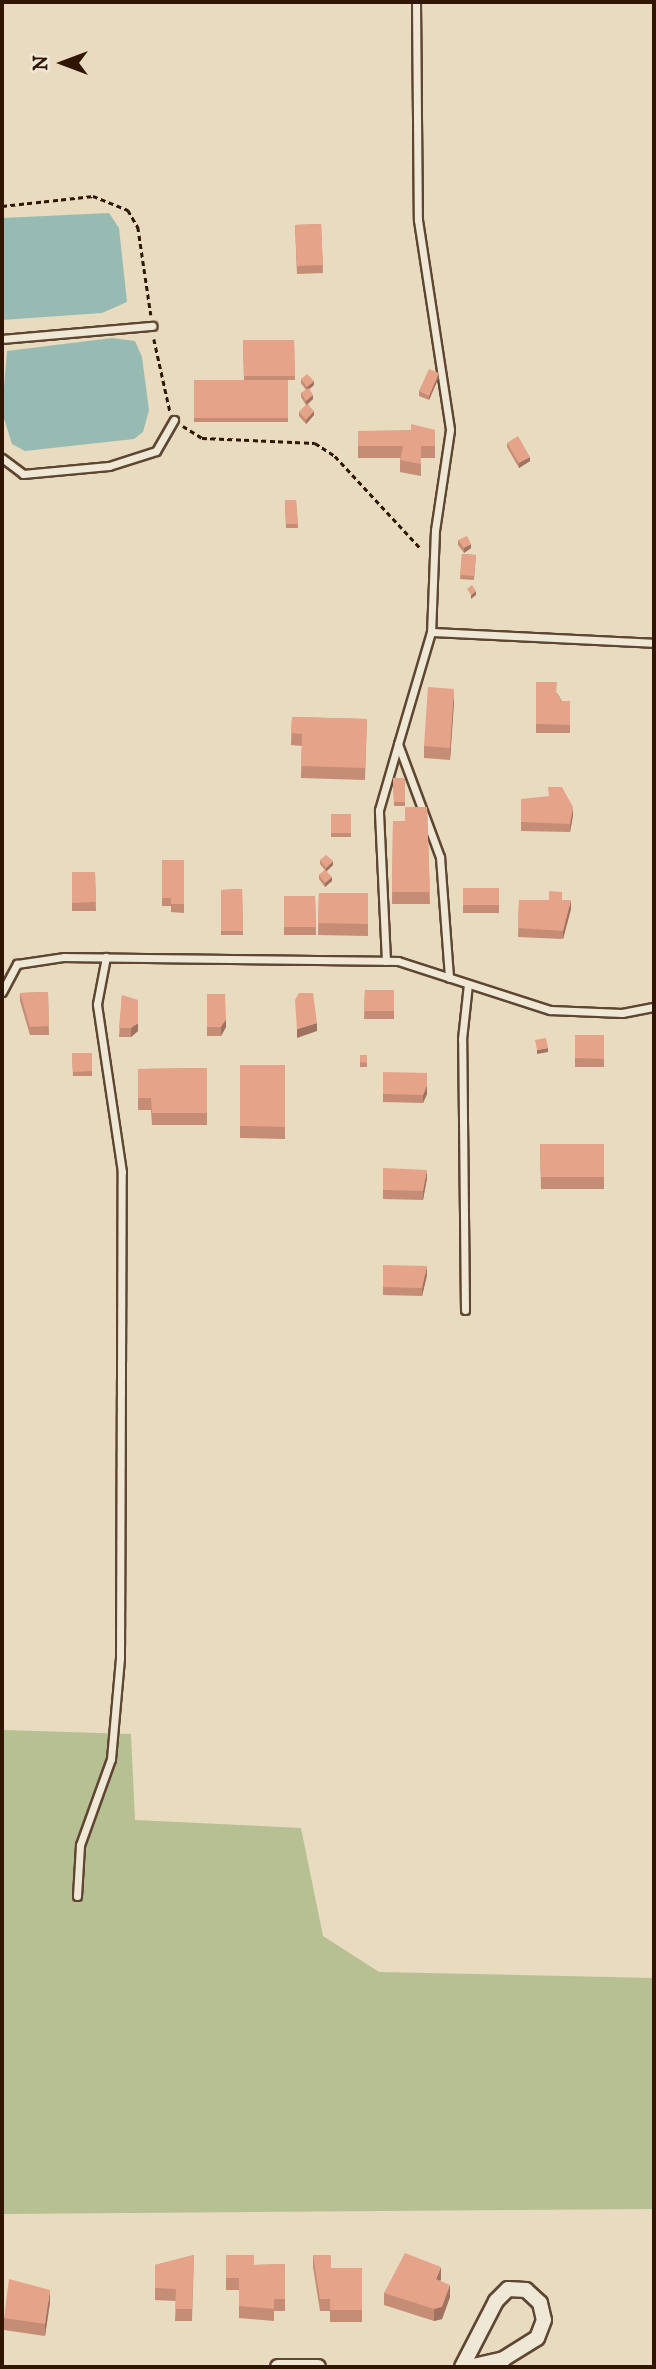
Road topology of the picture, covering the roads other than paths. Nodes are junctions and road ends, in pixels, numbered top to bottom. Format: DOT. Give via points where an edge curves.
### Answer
graph roads {
  1 [pos="416,2"];
  2 [pos="152,326"];
  3 [pos="2,339"];
  4 [pos="174,420"];
  5 [pos="2,458"];
  6 [pos="431,632"];
  7 [pos="654,643"];
  8 [pos="398,744"];
  9 [pos="106,957"];
  10 [pos="386,961"];
  11 [pos="449,978"];
  12 [pos="468,984"];
  13 [pos="2,992"];
  14 [pos="654,1007"];
  15 [pos="465,1310"];
  16 [pos="77,1896"];
  17 [pos="278,2367"];
  18 [pos="318,2367"];
  19 [pos="461,2367"];
  20 [pos="469,2367"];
  1 -- 6 [label="lane" via="418,220 450,430"];
  2 -- 3 [label="lane"];
  4 -- 5 [label="lane" via="156,451 109,466 23,474"];
  6 -- 7 [label="lane"];
  6 -- 8 [label="lane"];
  8 -- 10 [label="lane" via="379,810"];
  8 -- 11 [label="lane" via="440,856"];
  9 -- 10 [label="lane"];
  9 -- 13 [label="lane" via="17,964"];
  9 -- 16 [label="lane" via="96,1004 122,1172 120,1658 111,1759 80,1845"];
  10 -- 11 [label="lane"];
  11 -- 12 [label="lane"];
  12 -- 14 [label="lane" via="550,1010 622,1013"];
  12 -- 15 [label="lane" via="462,1039"];
  17 -- 18 [label="street"];
  19 -- 20 [label="street" via="496,2301 508,2289 526,2290 540,2303 544,2320 537,2338 505,2359"];
}
